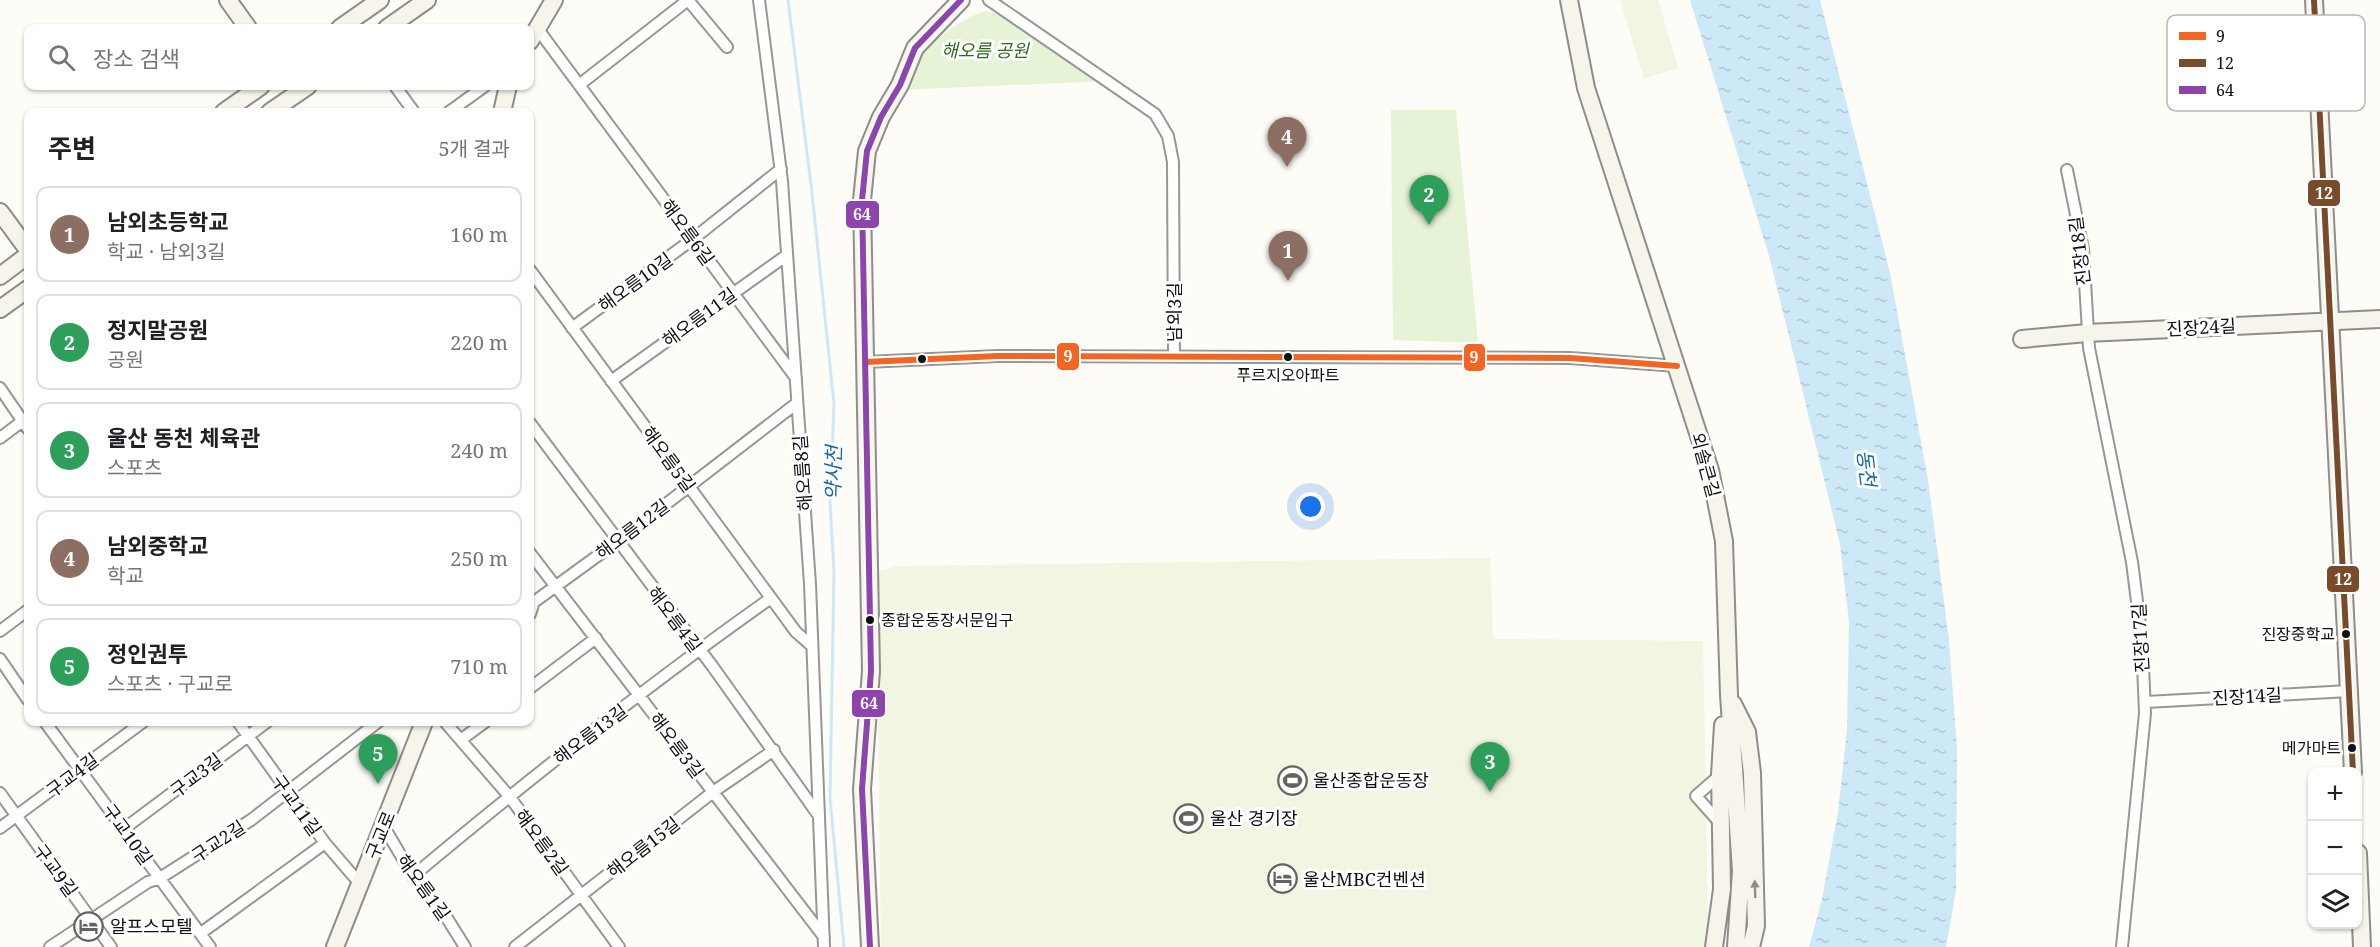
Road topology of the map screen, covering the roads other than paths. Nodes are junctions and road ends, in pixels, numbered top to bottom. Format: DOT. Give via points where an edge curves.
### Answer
graph roads {
  1 [pos="228,0"];
  2 [pos="380,0"];
  3 [pos="427,0"];
  4 [pos="554,0"];
  5 [pos="688,0"];
  6 [pos="759,0"];
  7 [pos="961,0"];
  8 [pos="989,0"];
  9 [pos="1569,0"];
  10 [pos="2314,0"];
  11 [pos="2315,15"];
  12 [pos="245,24"];
  13 [pos="346,24"];
  14 [pos="393,24"];
  15 [pos="534,32"];
  16 [pos="534,35"];
  17 [pos="727,47"];
  18 [pos="579,85"];
  19 [pos="255,90"];
  20 [pos="295,90"];
  21 [pos="398,90"];
  22 [pos="479,90"];
  23 [pos="507,90"];
  24 [pos="230,108"];
  25 [pos="274,108"];
  26 [pos="411,108"];
  27 [pos="454,108"];
  28 [pos="503,108"];
  29 [pos="2320,111"];
  30 [pos="782,169"];
  31 [pos="2067,171"];
  32 [pos="0,212"];
  33 [pos="693,239"];
  34 [pos="24,245"];
  35 [pos="787,255"];
  36 [pos="24,258"];
  37 [pos="0,276"];
  38 [pos="534,276"];
  39 [pos="24,292"];
  40 [pos="732,292"];
  41 [pos="0,309"];
  42 [pos="2380,319"];
  43 [pos="2331,321"];
  44 [pos="572,328"];
  45 [pos="2087,333"];
  46 [pos="2022,339"];
  47 [pos="1174,357"];
  48 [pos="865,362"];
  49 [pos="1677,366"];
  50 [pos="796,378"];
  51 [pos="611,381"];
  52 [pos="0,388"];
  53 [pos="797,403"];
  54 [pos="24,419"];
  55 [pos="24,425"];
  56 [pos="534,428"];
  57 [pos="0,438"];
  58 [pos="689,486"];
  59 [pos="618,541"];
  60 [pos="534,557"];
  61 [pos="557,586"];
  62 [pos="771,598"];
  63 [pos="534,602"];
  64 [pos="24,613"];
  65 [pos="0,631"];
  66 [pos="596,638"];
  67 [pos="812,646"];
  68 [pos="699,649"];
  69 [pos="0,659"];
  70 [pos="534,685"];
  71 [pos="2349,691"];
  72 [pos="24,694"];
  73 [pos="1729,695"];
  74 [pos="640,696"];
  75 [pos="2146,702"];
  76 [pos="48,726"];
  77 [pos="138,726"];
  78 [pos="241,726"];
  79 [pos="261,726"];
  80 [pos="373,726"];
  81 [pos="422,726"];
  82 [pos="449,726"];
  83 [pos="480,726"];
  84 [pos="249,735"];
  85 [pos="462,739"];
  86 [pos="774,750"];
  87 [pos="2353,767"];
  88 [pos="80,769"];
  89 [pos="1720,775"];
  90 [pos="287,792"];
  91 [pos="713,792"];
  92 [pos="0,793"];
  93 [pos="509,796"];
  94 [pos="17,816"];
  95 [pos="819,816"];
  96 [pos="1722,825"];
  97 [pos="384,827"];
  98 [pos="0,828"];
  99 [pos="124,828"];
  100 [pos="325,843"];
  101 [pos="2359,875"];
  102 [pos="413,876"];
  103 [pos="160,878"];
  104 [pos="361,885"];
  105 [pos="581,896"];
  106 [pos="91,919"];
  107 [pos="201,933"];
  108 [pos="824,942"];
  109 [pos="50,947"];
  110 [pos="111,947"];
  111 [pos="210,947"];
  112 [pos="335,947"];
  113 [pos="465,947"];
  114 [pos="515,947"];
  115 [pos="619,947"];
  116 [pos="870,947"];
  117 [pos="1714,947"];
  118 [pos="1736,947"];
  119 [pos="1751,947"];
  120 [pos="2122,947"];
  121 [pos="2362,947"];
  1 -- 12 [label="street"];
  2 -- 13 [label="street"];
  3 -- 14 [label="street"];
  4 -- 15 [label="street"];
  5 -- 17 [label="street"];
  5 -- 18 [label="street"];
  6 -- 30 [label="street, 해오름8길"];
  7 -- 48 [label="street" via="915,48 867,151 862,200"];
  8 -- 47 [label="street, 남외3길" via="1155,114 1168,136 1173,162"];
  9 -- 49 [label="street, 외솔큰길" via="1586,88"];
  10 -- 11 [label="street"];
  16 -- 18 [label="street, 해오름6길"];
  18 -- 33 [label="street, 해오름6길"];
  19 -- 24 [label="street"];
  20 -- 25 [label="street"];
  21 -- 26 [label="street"];
  22 -- 27 [label="street"];
  23 -- 28 [label="street"];
  29 -- 43 [label="street"];
  30 -- 33 [label="street, 해오름10길"];
  30 -- 35 [label="street, 해오름8길"];
  31 -- 45 [label="street, 진장18길" via="2083,249"];
  32 -- 34 [label="street"];
  33 -- 40 [label="street, 해오름6길"];
  33 -- 44 [label="street, 해오름10길"];
  35 -- 40 [label="street, 해오름11길"];
  35 -- 50 [label="street, 해오름8길"];
  36 -- 37 [label="street"];
  38 -- 44 [label="street, 해오름5길"];
  39 -- 41 [label="street"];
  40 -- 50 [label="street, 해오름6길"];
  40 -- 51 [label="street, 해오름11길"];
  42 -- 43 [label="street, 진장24길"];
  43 -- 45 [label="street, 진장24길"];
  43 -- 71 [label="street"];
  44 -- 51 [label="street, 해오름5길"];
  45 -- 46 [label="street, 진장24길"];
  45 -- 75 [label="street, 진장17길" via="2138,598"];
  47 -- 48 [label="street" via="998,356"];
  47 -- 49 [label="street, 남외3길" via="1570,358"];
  48 -- 116 [label="street" via="871,671 862,789"];
  49 -- 73 [label="street, 외솔큰길" via="1710,470 1724,541"];
  50 -- 53 [label="street, 해오름8길"];
  51 -- 58 [label="street, 해오름5길"];
  52 -- 54 [label="street"];
  53 -- 58 [label="street, 해오름12길"];
  53 -- 67 [label="street, 해오름8길"];
  55 -- 57 [label="street"];
  56 -- 59 [label="street, 해오름4길"];
  58 -- 59 [label="street, 해오름12길"];
  58 -- 62 [label="street, 해오름5길"];
  59 -- 61 [label="street, 해오름12길"];
  59 -- 68 [label="street, 해오름4길"];
  60 -- 61 [label="street, 해오름3길"];
  61 -- 63 [label="street, 해오름12길"];
  61 -- 66 [label="street, 해오름3길"];
  62 -- 67 [label="street, 해오름5길" via="796,632"];
  62 -- 68 [label="street, 해오름13길"];
  64 -- 65 [label="street"];
  66 -- 70 [label="street"];
  66 -- 74 [label="street, 해오름3길"];
  67 -- 95 [label="street, 해오름8길"];
  68 -- 74 [label="street, 해오름13길"];
  68 -- 86 [label="street, 해오름4길"];
  69 -- 72 [label="street"];
  71 -- 75 [label="street, 진장14길"];
  71 -- 87 [label="street"];
  73 -- 89 [label="street" via="1721,735"];
  73 -- 118 [label="street, 외솔큰길" via="1741,871"];
  119 -- 73 [label="street, one-way" via="1756,926 1752,773 1747,732"];
  74 -- 91 [label="street, 해오름3길"];
  74 -- 93 [label="street, 해오름13길"];
  75 -- 120 [label="street, 진장17길"];
  76 -- 88 [label="street, 구교10길"];
  77 -- 88 [label="street, 구교4길"];
  78 -- 84 [label="street, 구교11길"];
  79 -- 84 [label="street, 구교3길"];
  80 -- 90 [label="street, 구교2길"];
  81 -- 97 [label="street, 구교로"];
  82 -- 85 [label="street, 해오름2길"];
  83 -- 85 [label="street"];
  84 -- 90 [label="street, 구교11길"];
  84 -- 99 [label="street, 구교3길"];
  85 -- 93 [label="street, 해오름2길"];
  86 -- 91 [label="street, 해오름15길"];
  86 -- 95 [label="street, 해오름4길"];
  88 -- 94 [label="street, 구교4길"];
  88 -- 99 [label="street, 구교10길"];
  89 -- 96 [label="street"];
  89 -- 96 [label="street" via="1696,796"];
  90 -- 100 [label="street, 구교11길"];
  90 -- 103 [label="street, 구교2길"];
  91 -- 105 [label="street, 해오름15길"];
  91 -- 108 [label="street, 해오름3길"];
  92 -- 94 [label="street, 구교9길"];
  93 -- 102 [label="street, 해오름13길"];
  93 -- 105 [label="street, 해오름2길"];
  94 -- 98 [label="street, 구교4길"];
  94 -- 106 [label="street, 구교9길"];
  95 -- 108 [label="street, 해오름8길"];
  96 -- 117 [label="street" via="1722,889"];
  97 -- 102 [label="street, 해오름1길"];
  97 -- 104 [label="street, 구교로"];
  99 -- 103 [label="street, 구교10길"];
  100 -- 104 [label="street, 구교11길"];
  100 -- 107 [label="street"];
  101 -- 121 [label="street"];
  102 -- 113 [label="street, 해오름1길"];
  103 -- 106 [label="street, 구교2길"];
  103 -- 107 [label="street, 구교10길"];
  104 -- 112 [label="street, 구교로"];
  105 -- 114 [label="street, 해오름15길"];
  105 -- 115 [label="street, 해오름2길"];
  106 -- 109 [label="street, 구교2길"];
  106 -- 110 [label="street, 구교9길"];
  107 -- 111 [label="street, 구교10길"];
}
